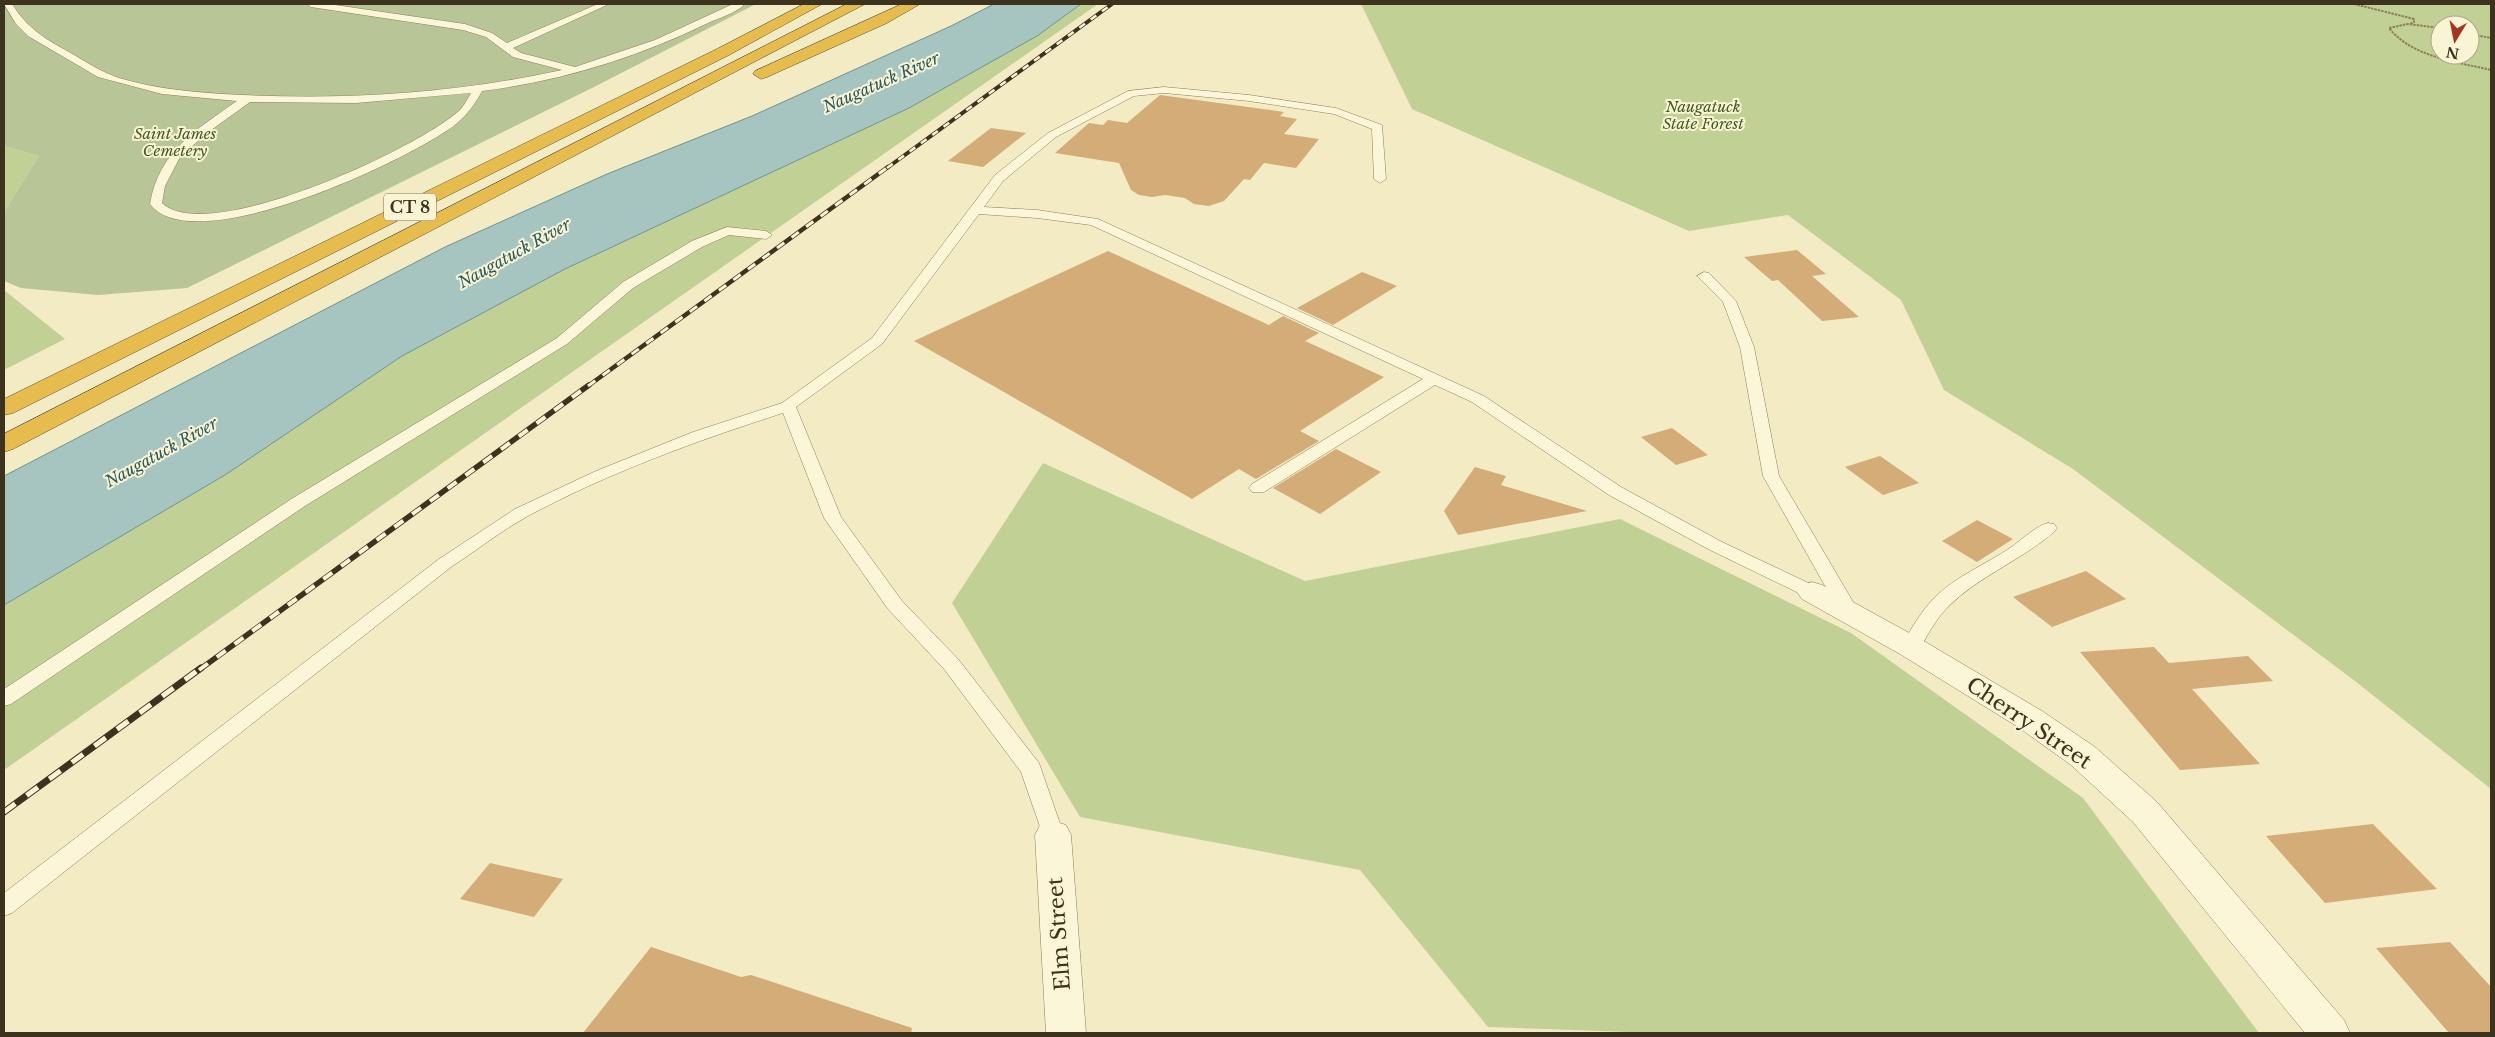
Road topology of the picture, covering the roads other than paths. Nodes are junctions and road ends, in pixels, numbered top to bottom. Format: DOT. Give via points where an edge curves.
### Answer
graph roads {
  1 [pos="8,4"];
  2 [pos="311,4"];
  3 [pos="604,4"];
  4 [pos="740,4"];
  5 [pos="815,4"];
  6 [pos="858,4"];
  7 [pos="913,4"];
  8 [pos="761,13"];
  9 [pos="507,47"];
  10 [pos="576,70"];
  11 [pos="478,89"];
  12 [pos="248,98"];
  13 [pos="1380,179"];
  14 [pos="477,201"];
  15 [pos="417,204"];
  16 [pos="977,210"];
  17 [pos="766,235"];
  18 [pos="1704,276"];
  19 [pos="1434,379"];
  20 [pos="788,406"];
  21 [pos="4,408"];
  22 [pos="4,444"];
  23 [pos="1258,488"];
  24 [pos="2048,528"];
  25 [pos="1812,592"];
  26 [pos="1848,612"];
  27 [pos="1911,647"];
  28 [pos="4,699"];
  29 [pos="1052,835"];
  30 [pos="4,906"];
  31 [pos="1066,1033"];
  32 [pos="2330,1033"];
  1 -- 12 [label="lane" via="17,21 37,38 102,75 189,94"];
  2 -- 9 [label="lane" via="465,27 489,35"];
  3 -- 9 [label="lane"];
  4 -- 10 [label="lane" via="646,46"];
  5 -- 15 [label="highway, CT 8"];
  6 -- 14 [label="highway, CT 8"];
  7 -- 14 [label="highway"];
  8 -- 15 [label="highway"];
  9 -- 10 [label="lane" via="525,57"];
  10 -- 11 [label="lane"];
  11 -- 12 [label="lane" via="375,99"];
  11 -- 12 [label="lane" via="471,104 453,122 324,189 252,212 222,216 179,215 160,208 156,204 157,189 173,157"];
  13 -- 16 [label="lane" via="1378,127 1336,111 1164,90 1132,93 1052,135 1000,178"];
  14 -- 22 [label="highway, CT 8"];
  15 -- 21 [label="highway, CT 8"];
  16 -- 19 [label="lane" via="1094,222"];
  16 -- 20 [label="lane" via="877,341"];
  17 -- 28 [label="lane" via="727,231 697,244 628,285 562,341 299,502"];
  18 -- 26 [label="lane" via="1729,301 1747,347 1771,476"];
  19 -- 23 [label="lane"];
  19 -- 25 [label="lane" via="1478,400 1615,491 1716,546"];
  20 -- 29 [label="lane" via="833,518 895,605 951,664 1031,769"];
  20 -- 30 [label="lane" via="699,435 521,513 445,563"];
  24 -- 27 [label="lane" via="2030,545 1955,590 1931,612"];
  25 -- 26 [label="street, Cherry Street"];
  26 -- 27 [label="street, Cherry Street"];
  27 -- 32 [label="street, Cherry Street" via="2030,719 2083,756 2145,812"];
  29 -- 31 [label="street, Elm Street"];
}
